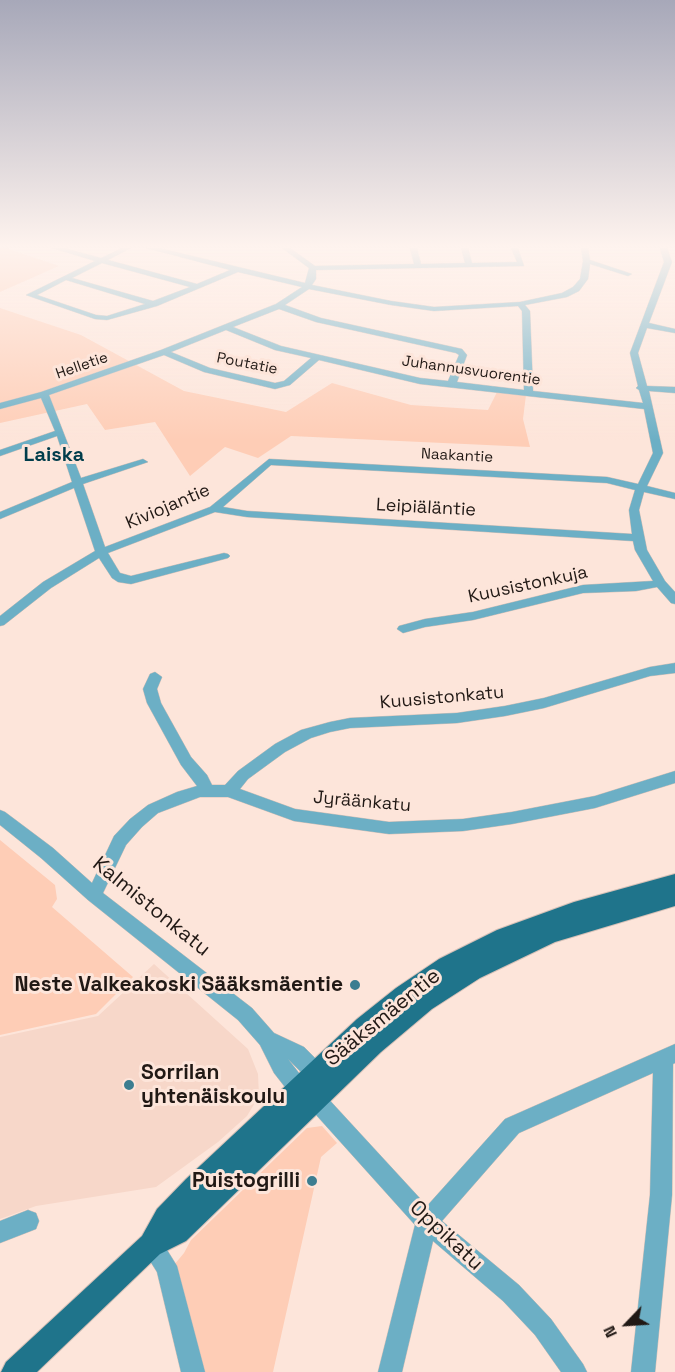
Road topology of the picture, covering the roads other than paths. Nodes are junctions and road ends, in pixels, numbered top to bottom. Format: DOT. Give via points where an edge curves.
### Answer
graph roads {
  1 [pos="82,312"];
  2 [pos="129,312"];
  3 [pos="265,312"];
  4 [pos="296,312"];
  5 [pos="526,312"];
  6 [pos="651,312"];
  7 [pos="646,325"];
  8 [pos="227,328"];
  9 [pos="675,331"];
  10 [pos="164,352"];
  11 [pos="318,357"];
  12 [pos="451,385"];
  13 [pos="641,388"];
  14 [pos="675,390"];
  15 [pos="528,393"];
  16 [pos="44,394"];
  17 [pos="646,405"];
  18 [pos="0,406"];
  19 [pos="60,432"];
  20 [pos="0,453"];
  21 [pos="142,462"];
  22 [pos="269,462"];
  23 [pos="77,484"];
  24 [pos="642,487"];
  25 [pos="675,496"];
  26 [pos="214,509"];
  27 [pos="0,516"];
  28 [pos="636,538"];
  29 [pos="101,552"];
  30 [pos="224,556"];
  31 [pos="660,583"];
  32 [pos="675,600"];
  33 [pos="0,622"];
  34 [pos="404,629"];
  35 [pos="675,668"];
  36 [pos="155,677"];
  37 [pos="675,777"];
  38 [pos="206,791"];
  39 [pos="230,791"];
  40 [pos="0,816"];
  41 [pos="675,884"];
  42 [pos="94,895"];
  43 [pos="675,897"];
  44 [pos="669,1056"];
  45 [pos="310,1087"];
  46 [pos="28,1221"];
  47 [pos="427,1222"];
  48 [pos="0,1232"];
  49 [pos="151,1245"];
  50 [pos="16,1372"];
  51 [pos="193,1372"];
  52 [pos="390,1372"];
  53 [pos="575,1372"];
  54 [pos="643,1372"];
  1 -- 2 [label="street" via="101,318"];
  3 -- 8 [label="street, Helletie"];
  4 -- 12 [label="street" via="459,351 463,355"];
  5 -- 15 [label="street"];
  6 -- 7 [label="street"];
  7 -- 9 [label="street"];
  7 -- 13 [label="street" via="634,353"];
  8 -- 10 [label="street, Helletie"];
  8 -- 11 [label="street, Juhannusvuorentie" via="260,343"];
  10 -- 11 [label="street, Poutatie" via="207,370 275,386 287,383"];
  10 -- 16 [label="street, Helletie"];
  11 -- 12 [label="street, Juhannusvuorentie"];
  12 -- 15 [label="street, Juhannusvuorentie"];
  13 -- 14 [label="street"];
  13 -- 17 [label="street"];
  15 -- 17 [label="street, Juhannusvuorentie"];
  16 -- 18 [label="street, Helletie"];
  16 -- 19 [label="street"];
  17 -- 24 [label="street" via="658,453"];
  19 -- 20 [label="street"];
  19 -- 23 [label="street"];
  21 -- 23 [label="street"];
  22 -- 24 [label="street, Naakantie" via="550,476"];
  22 -- 26 [label="street, Kiviojantie"];
  23 -- 27 [label="street"];
  23 -- 29 [label="street"];
  24 -- 25 [label="street, Naakantie"];
  24 -- 28 [label="street" via="634,510"];
  26 -- 28 [label="street, Leipiäläntie"];
  26 -- 29 [label="street, Kiviojantie"];
  28 -- 31 [label="street"];
  29 -- 30 [label="street" via="116,575 131,580"];
  29 -- 33 [label="street, Kiviojantie" via="47,585"];
  31 -- 32 [label="street"];
  31 -- 34 [label="street, Kuusistonkuja" via="583,589"];
  35 -- 39 [label="street, Kuusistonkatu" via="505,711 330,727 279,748 243,775"];
  36 -- 38 [label="street" via="150,689 154,704"];
  37 -- 39 [label="street, Jyräänkatu" via="595,802 512,818 463,825 389,828 294,815"];
  38 -- 39 [label="street, Jyräänkatu"];
  38 -- 42 [label="street, Jyräänkatu" via="153,809 136,823 120,841"];
  40 -- 42 [label="street, Kalmistonkatu"];
  41 -- 45 [label="main road, Sääksmäentie" via="546,921 476,950 404,995 365,1028"];
  42 -- 45 [label="street, Kalmistonkatu" via="245,1014 267,1040 281,1066"];
  43 -- 45 [label="main road, Sääksmäentie" via="550,934 472,971"];
  44 -- 47 [label="street" via="512,1126"];
  44 -- 54 [label="street" via="661,1195"];
  45 -- 47 [label="street, Oppikatu"];
  45 -- 49 [label="main road, Sääksmäentie" via="177,1232"];
  46 -- 48 [label="street"];
  47 -- 52 [label="street"];
  47 -- 53 [label="street, Oppikatu" via="511,1293 543,1327"];
  49 -- 50 [label="main road, Sääksmäentie"];
  49 -- 51 [label="street" via="171,1282"];
}
